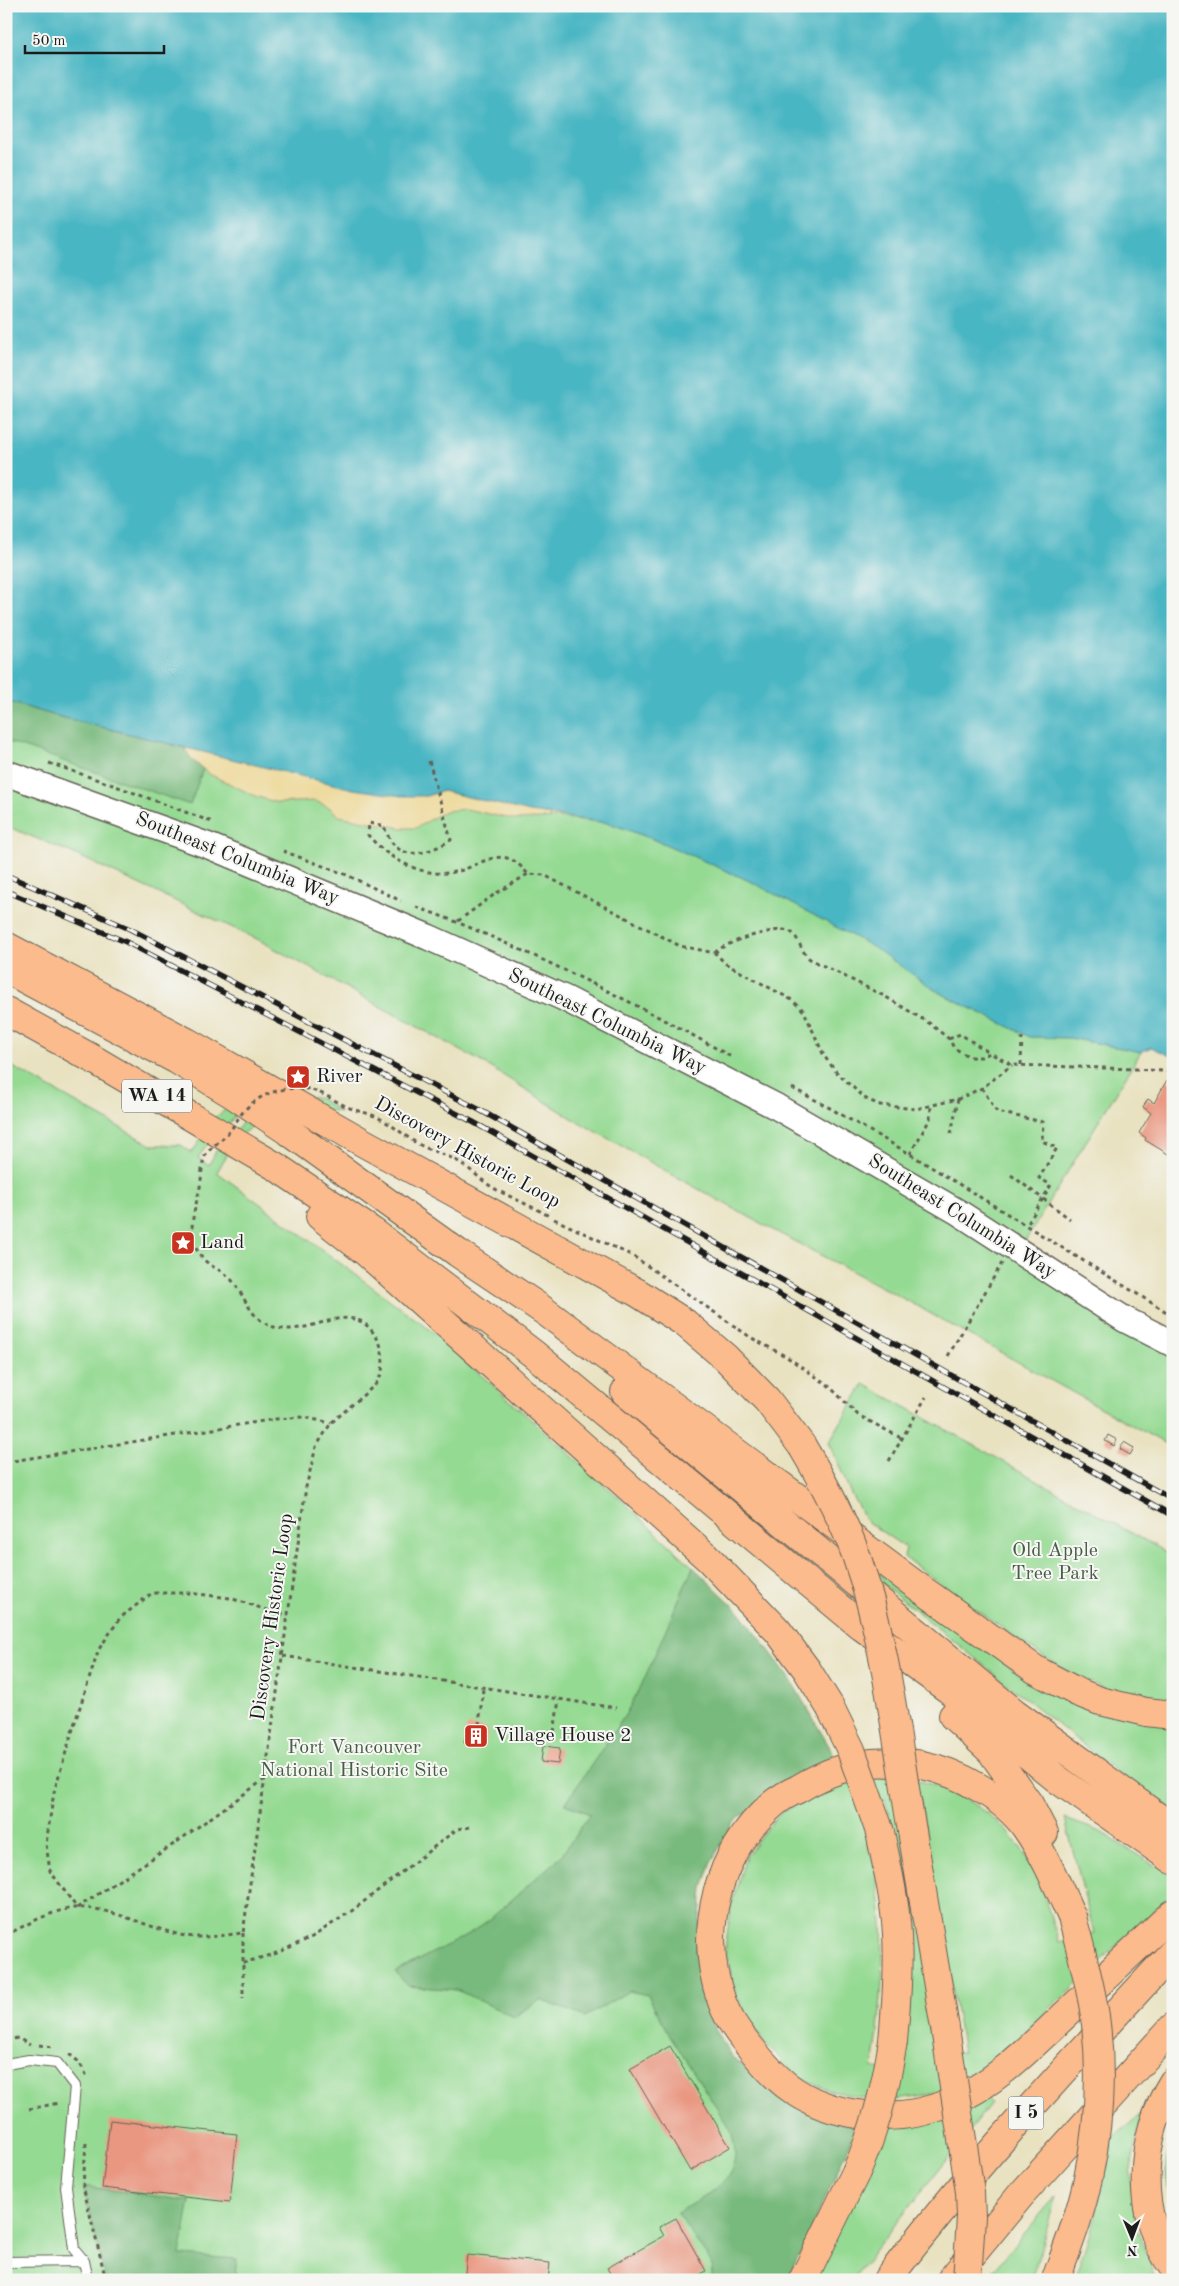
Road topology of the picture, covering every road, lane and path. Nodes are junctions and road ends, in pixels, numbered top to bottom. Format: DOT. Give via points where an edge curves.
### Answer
graph roads {
  1 [pos="429,761"];
  2 [pos="6,773"];
  3 [pos="528,874"];
  4 [pos="458,921"];
  5 [pos="6,946"];
  6 [pos="715,953"];
  7 [pos="6,969"];
  8 [pos="6,1012"];
  9 [pos="1022,1036"];
  10 [pos="949,1039"];
  11 [pos="990,1053"];
  12 [pos="1012,1065"];
  13 [pos="1022,1065"];
  14 [pos="1173,1072"];
  15 [pos="982,1088"];
  16 [pos="958,1099"];
  17 [pos="932,1106"];
  18 [pos="951,1134"];
  19 [pos="220,1135"];
  20 [pos="910,1154"];
  21 [pos="1011,1175"];
  22 [pos="1043,1198"];
  23 [pos="1070,1219"];
  24 [pos="1011,1246"];
  25 [pos="458,1253"];
  26 [pos="1173,1344"];
  27 [pos="948,1356"];
  28 [pos="926,1397"];
  29 [pos="332,1423"];
  30 [pos="901,1438"];
  31 [pos="889,1461"];
  32 [pos="6,1462"];
  33 [pos="288,1615"];
  34 [pos="861,1626"];
  35 [pos="283,1656"];
  36 [pos="482,1689"];
  37 [pos="559,1700"];
  38 [pos="616,1708"];
  39 [pos="1173,1715"];
  40 [pos="479,1726"];
  41 [pos="554,1732"];
  42 [pos="265,1779"];
  43 [pos="471,1827"];
  44 [pos="1161,1831"];
  45 [pos="1173,1860"];
  46 [pos="77,1908"];
  47 [pos="1173,1913"];
  48 [pos="1072,1917"];
  49 [pos="243,1933"];
  50 [pos="6,1934"];
  51 [pos="1173,1952"];
  52 [pos="243,1963"];
  53 [pos="243,1998"];
  54 [pos="1173,2027"];
  55 [pos="6,2064"];
  56 [pos="1173,2082"];
  57 [pos="54,2105"];
  58 [pos="29,2110"];
  59 [pos="84,2261"];
  60 [pos="6,2262"];
  61 [pos="1173,2267"];
  62 [pos="88,2280"];
  63 [pos="803,2280"];
  64 [pos="887,2280"];
  65 [pos="952,2280"];
  66 [pos="967,2280"];
  67 [pos="1056,2280"];
  1 -- 3 [label="path" via="451,840 432,851 402,852 388,838 384,826 369,823 368,835 381,850 422,870 459,871 494,858 506,858 516,862"];
  2 -- 24 [label="street, Southeast Columbia Way" via="235,856 564,998 777,1107"];
  3 -- 4 [label="path"];
  3 -- 6 [label="path" via="544,875 680,946"];
  5 -- 66 [label="highway, bridge" via="170,1032 638,1293 685,1323 726,1358 768,1400 802,1446 840,1517 866,1585 881,1648 970,2192"];
  6 -- 10 [label="path" via="718,948 735,940 778,930 790,931 803,954 810,959 886,997"];
  6 -- 17 [label="path" via="726,964 792,1000 804,1011 824,1056 838,1074 866,1099 899,1109"];
  7 -- 25 [label="highway" via="118,1027 234,1095"];
  8 -- 19 [label="highway, WA 14" via="93,1059"];
  9 -- 13 [label="path"];
  10 -- 11 [label="path" via="960,1034"];
  10 -- 11 [label="path" via="954,1048 970,1057"];
  11 -- 12 [label="path"];
  12 -- 13 [label="path"];
  12 -- 15 [label="path"];
  13 -- 14 [label="path"];
  15 -- 16 [label="path"];
  15 -- 22 [label="path" via="997,1112 1044,1122 1042,1141 1057,1148 1039,1178 1051,1185"];
  16 -- 17 [label="path"];
  16 -- 18 [label="path"];
  17 -- 20 [label="path" via="930,1119"];
  19 -- 34 [label="highway" via="320,1195 436,1278 535,1355"];
  19 -- 63 [label="highway, bridge" via="367,1253 709,1559 778,1631 830,1707 854,1758 880,1832 894,1905 897,1994 892,2041 877,2113 856,2172"];
  21 -- 22 [label="path"];
  22 -- 23 [label="path"];
  22 -- 24 [label="path"];
  24 -- 26 [label="street, Southeast Columbia Way" via="1124,1318"];
  24 -- 27 [label="path"];
  25 -- 39 [label="highway" via="543,1310 1015,1658 1100,1701"];
  25 -- 44 [label="highway"];
  28 -- 30 [label="path"];
  29 -- 30 [label="path, Discovery Historic Loop, bridge" via="381,1376 382,1350 374,1333 356,1319 338,1318 294,1330 274,1327 255,1315 229,1277 204,1260 193,1238 192,1218 206,1155 243,1112 266,1094 296,1087 323,1093 355,1110 372,1114 407,1138 462,1164 496,1189 633,1256 750,1337 828,1385 858,1416"];
  29 -- 32 [label="path" via="303,1416 276,1419"];
  29 -- 33 [label="path, Discovery Historic Loop" via="316,1447 306,1487"];
  30 -- 31 [label="path"];
  33 -- 35 [label="path, Discovery Historic Loop"];
  33 -- 46 [label="path" via="230,1598 152,1593 120,1618 99,1649 51,1810 46,1844 50,1871"];
  34 -- 44 [label="highway" via="948,1690 1057,1779"];
  34 -- 48 [label="highway" via="991,1751 1029,1804 1047,1840"];
  35 -- 36 [label="path"];
  35 -- 42 [label="path, Discovery Historic Loop"];
  36 -- 37 [label="path"];
  36 -- 40 [label="path"];
  37 -- 38 [label="path"];
  37 -- 41 [label="path"];
  42 -- 46 [label="path"];
  42 -- 49 [label="path, Discovery Historic Loop"];
  43 -- 52 [label="path" via="458,1829 353,1910 312,1937 277,1953"];
  44 -- 45 [label="highway"];
  46 -- 49 [label="path" via="118,1915 186,1936"];
  46 -- 50 [label="path" via="48,1915"];
  47 -- 48 [label="highway" via="996,2076 949,2103 899,2115 866,2115 833,2108 787,2086 764,2065 738,2032 722,2004 714,1974 711,1946 715,1894 743,1835 774,1802 809,1782 845,1768 883,1762 923,1765 960,1778 994,1796 1025,1826"];
  48 -- 67 [label="highway, bridge" via="1087,1970 1095,2018 1097,2128 1088,2179"];
  49 -- 52 [label="path, Discovery Historic Loop"];
  51 -- 64 [label="highway, I 5" via="1018,2122"];
  52 -- 53 [label="path, Discovery Historic Loop"];
  54 -- 65 [label="highway, I 5" via="1026,2189"];
  55 -- 59 [label="lane" via="30,2060 57,2063 75,2086 66,2187 74,2248"];
  56 -- 61 [label="highway" via="1153,2125 1148,2144 1146,2183 1157,2239"];
  57 -- 58 [label="path"];
  59 -- 60 [label="lane"];
  59 -- 62 [label="lane"];
}
